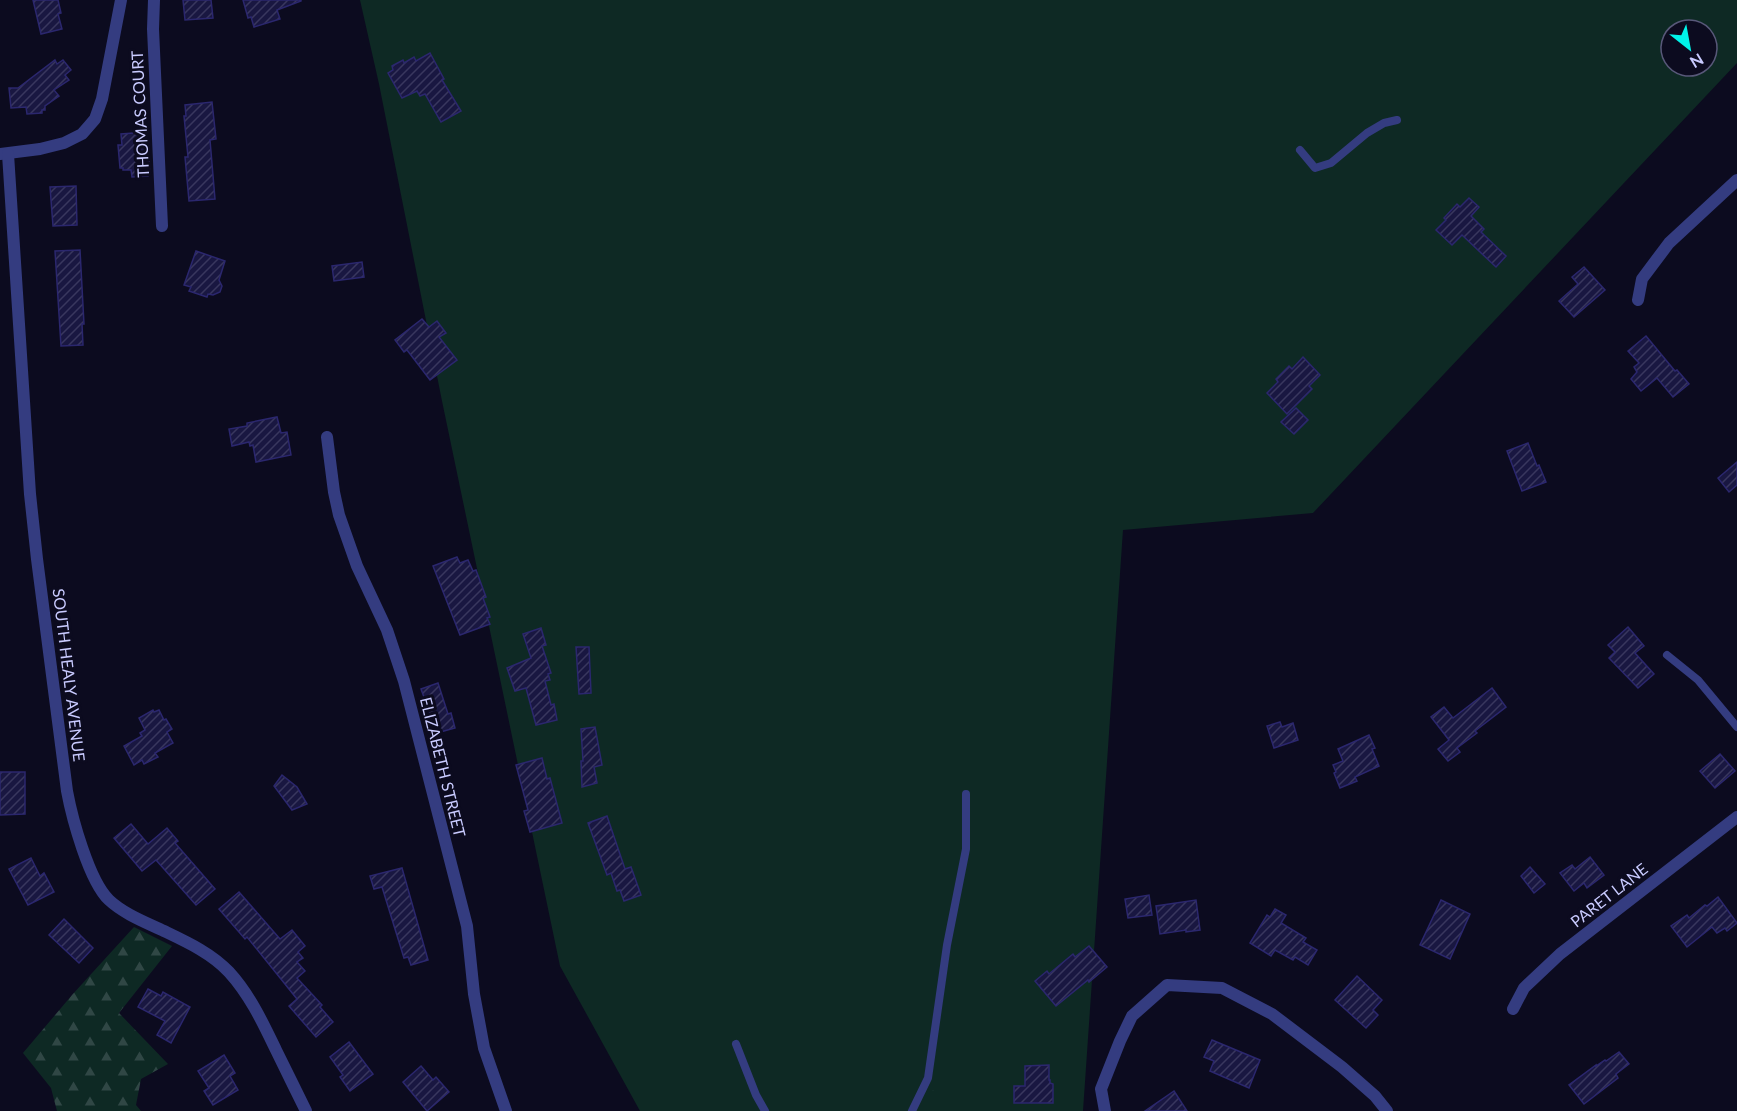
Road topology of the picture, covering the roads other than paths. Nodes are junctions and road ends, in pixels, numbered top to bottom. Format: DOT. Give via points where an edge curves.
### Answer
graph roads {
  1 [pos="121,0"];
  2 [pos="154,0"];
  3 [pos="1397,120"];
  4 [pos="1300,150"];
  5 [pos="4,154"];
  6 [pos="1737,180"];
  7 [pos="162,226"];
  8 [pos="1638,300"];
  9 [pos="327,437"];
  10 [pos="1667,655"];
  11 [pos="1737,727"];
  12 [pos="966,794"];
  13 [pos="1737,817"];
  14 [pos="1513,1010"];
  15 [pos="736,1044"];
  16 [pos="306,1111"];
  17 [pos="506,1111"];
  18 [pos="765,1111"];
  19 [pos="912,1111"];
  20 [pos="1105,1111"];
  21 [pos="1387,1111"];
  1 -- 5 [label="street" via="95,118 73,139 46,148"];
  2 -- 7 [label="street, THOMAS COURT"];
  3 -- 4 [label="lane" via="1367,132 1330,163 1316,168"];
  5 -- 16 [label="street, SOUTH HEALY AVENUE" via="32,514 74,823 93,876 107,899 201,950 239,983"];
  6 -- 8 [label="street" via="1669,243 1642,279"];
  9 -- 17 [label="street, ELIZABETH STREET" via="339,515 404,681 467,926 484,1048"];
  10 -- 11 [label="lane" via="1698,680"];
  12 -- 19 [label="lane" via="966,849 947,945 928,1078"];
  13 -- 14 [label="street, PARET LANE" via="1560,954 1524,988"];
  15 -- 18 [label="lane"];
  20 -- 21 [label="street" via="1101,1089 1132,1016 1167,985 1222,988 1272,1014 1342,1067"];
}
